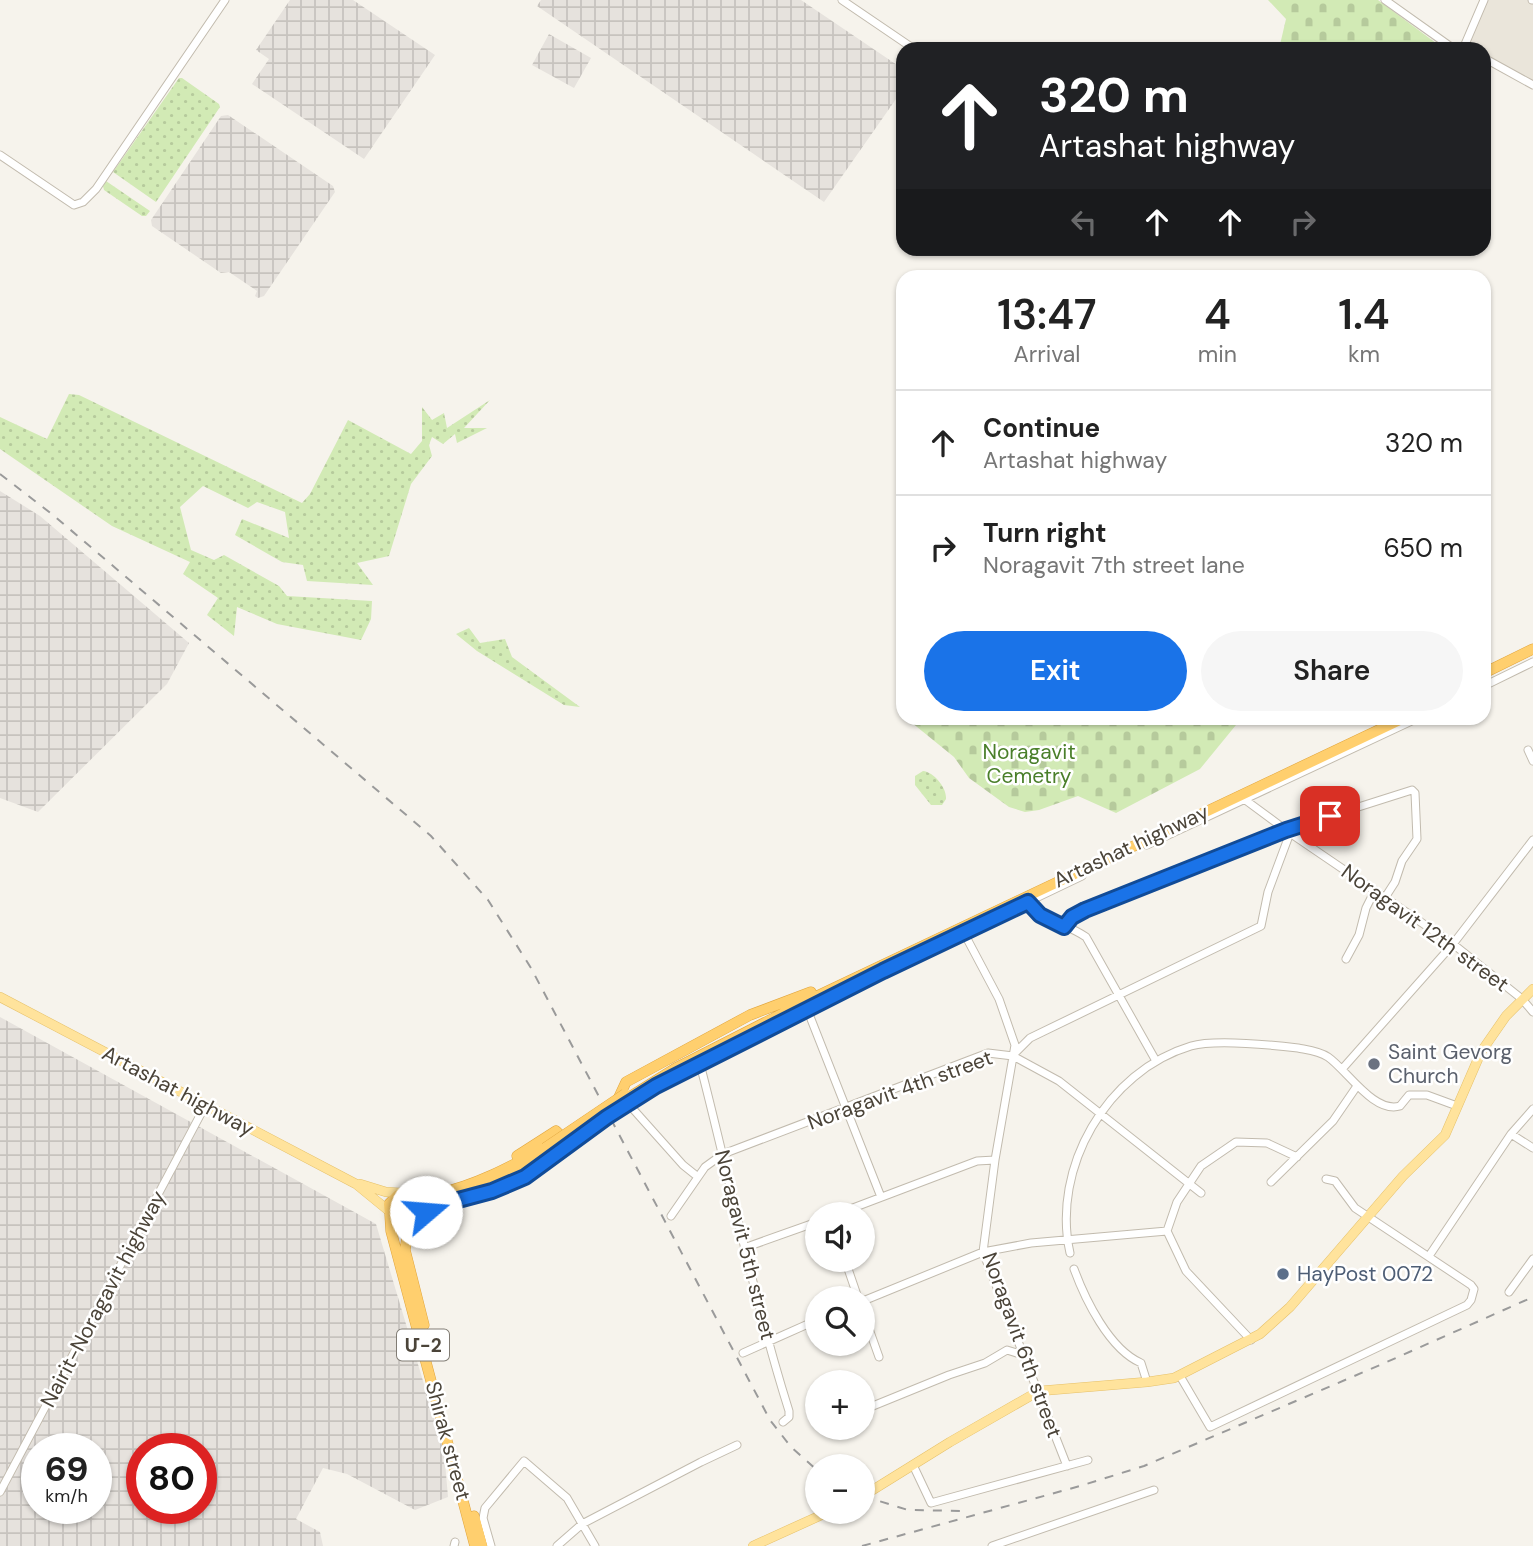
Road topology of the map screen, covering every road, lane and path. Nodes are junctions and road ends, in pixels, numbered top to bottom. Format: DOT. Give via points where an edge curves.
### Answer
graph roads {
  1 [pos="225,0"];
  2 [pos="842,0"];
  3 [pos="1385,0"];
  4 [pos="1485,0"];
  5 [pos="904,42"];
  6 [pos="1444,42"];
  7 [pos="1466,42"];
  8 [pos="1491,62"];
  9 [pos="1533,85"];
  10 [pos="0,155"];
  11 [pos="1533,649"];
  12 [pos="1533,656"];
  13 [pos="1533,662"];
  14 [pos="1491,670"];
  15 [pos="1491,677"];
  16 [pos="1491,683"];
  17 [pos="1374,725"];
  18 [pos="1389,725"];
  19 [pos="1403,725"];
  20 [pos="1528,750"];
  21 [pos="1533,761"];
  22 [pos="1244,799"];
  23 [pos="1288,831"];
  24 [pos="1533,839"];
  25 [pos="1375,890"];
  26 [pos="1386,896"];
  27 [pos="1028,902"];
  28 [pos="1064,927"];
  29 [pos="964,933"];
  30 [pos="1453,944"];
  31 [pos="1346,959"];
  32 [pos="1533,989"];
  33 [pos="1118,995"];
  34 [pos="0,997"];
  35 [pos="1522,999"];
  36 [pos="807,1009"];
  37 [pos="1533,1012"];
  38 [pos="1013,1056"];
  39 [pos="1156,1061"];
  40 [pos="700,1064"];
  41 [pos="1343,1068"];
  42 [pos="1357,1086"];
  43 [pos="627,1102"];
  44 [pos="205,1106"];
  45 [pos="1457,1106"];
  46 [pos="847,1108"];
  47 [pos="1533,1109"];
  48 [pos="1101,1112"];
  49 [pos="1511,1135"];
  50 [pos="569,1144"];
  51 [pos="1533,1148"];
  52 [pos="547,1150"];
  53 [pos="723,1154"];
  54 [pos="1297,1157"];
  55 [pos="995,1160"];
  56 [pos="698,1177"];
  57 [pos="1326,1179"];
  58 [pos="1189,1182"];
  59 [pos="1271,1182"];
  60 [pos="356,1184"];
  61 [pos="441,1193"];
  62 [pos="1201,1193"];
  63 [pos="406,1194"];
  64 [pos="881,1197"];
  65 [pos="868,1202"];
  66 [pos="432,1207"];
  67 [pos="389,1213"];
  68 [pos="671,1216"];
  69 [pos="1368,1216"];
  70 [pos="415,1218"];
  71 [pos="805,1226"];
  72 [pos="1167,1231"];
  73 [pos="1067,1239"];
  74 [pos="744,1248"];
  75 [pos="983,1252"];
  76 [pos="1070,1253"];
  77 [pos="1429,1256"];
  78 [pos="1533,1259"];
  79 [pos="1074,1269"];
  80 [pos="1509,1292"];
  81 [pos="875,1296"];
  82 [pos="805,1325"];
  83 [pos="1251,1340"];
  84 [pos="768,1341"];
  85 [pos="875,1346"];
  86 [pos="743,1353"];
  87 [pos="1023,1355"];
  88 [pos="879,1357"];
  89 [pos="1180,1376"];
  90 [pos="1147,1382"];
  91 [pos="1039,1391"];
  92 [pos="875,1405"];
  93 [pos="783,1422"];
  94 [pos="737,1446"];
  95 [pos="1088,1460"];
  96 [pos="913,1465"];
  97 [pos="1067,1466"];
  98 [pos="875,1489"];
  99 [pos="1154,1490"];
  100 [pos="0,1492"];
  101 [pos="805,1522"];
  102 [pos="582,1524"];
  103 [pos="475,1546"];
  104 [pos="482,1546"];
  105 [pos="491,1546"];
  106 [pos="557,1546"];
  107 [pos="595,1546"];
  108 [pos="753,1546"];
  109 [pos="992,1546"];
  1 -- 10 [label="street" via="83,202 74,205"];
  2 -- 5 [label="street"];
  3 -- 6 [label="street"];
  4 -- 7 [label="street"];
  8 -- 9 [label="street"];
  11 -- 14 [label="highway"];
  12 -- 15 [label="highway"];
  13 -- 16 [label="street"];
  17 -- 43 [label="highway, Artashat highway" via="811,992 675,1063"];
  18 -- 43 [label="highway, Artashat highway" via="824,993 676,1068"];
  19 -- 22 [label="street, Artashat highway"];
  20 -- 21 [label="street"];
  22 -- 23 [label="street, Noragavit 12th street"];
  22 -- 27 [label="street, Artashat highway"];
  23 -- 25 [label="street, Noragavit 12th street"];
  23 -- 26 [label="street" via="1412,790 1417,839"];
  23 -- 28 [label="street" via="1085,910"];
  23 -- 33 [label="street" via="1261,926"];
  24 -- 30 [label="street"];
  25 -- 26 [label="street, Noragavit 12th street"];
  25 -- 31 [label="street"];
  26 -- 30 [label="street, Noragavit 12th street"];
  27 -- 28 [label="street" via="1040,915"];
  27 -- 29 [label="street, Artashat highway"];
  28 -- 33 [label="street" via="1086,937"];
  29 -- 36 [label="street, Artashat highway"];
  29 -- 38 [label="street, Noragavit 6th street" via="999,999 1014,1039"];
  30 -- 35 [label="street, Noragavit 12th street"];
  30 -- 41 [label="street"];
  32 -- 35 [label="main road"];
  33 -- 38 [label="street" via="1030,1038"];
  33 -- 39 [label="street"];
  34 -- 44 [label="main road, Artashat highway"];
  35 -- 37 [label="street, Noragavit 12th street"];
  35 -- 45 [label="main road" via="1481,1052"];
  36 -- 40 [label="street, Artashat highway"];
  36 -- 46 [label="street"];
  38 -- 46 [label="street, Noragavit 4th street" via="988,1053"];
  38 -- 48 [label="street, Noragavit 4th street" via="1059,1081"];
  38 -- 55 [label="street, Noragavit 6th street"];
  39 -- 41 [label="street" via="1195,1045 1268,1045 1311,1050"];
  39 -- 48 [label="street"];
  40 -- 43 [label="street, Artashat highway"];
  40 -- 53 [label="street, Noragavit 5th street"];
  41 -- 42 [label="street"];
  42 -- 45 [label="street" via="1391,1108 1400,1107 1409,1095 1417,1093"];
  42 -- 54 [label="street" via="1333,1121"];
  43 -- 50 [label="street"];
  43 -- 52 [label="highway, Artashat highway, bridge"];
  43 -- 56 [label="street"];
  44 -- 60 [label="main road, Artashat highway"];
  44 -- 100 [label="street, Nairit-Noragavit highway"];
  45 -- 69 [label="main road" via="1445,1135"];
  46 -- 53 [label="street, Noragavit 4th street"];
  46 -- 64 [label="street"];
  47 -- 49 [label="street"];
  48 -- 58 [label="street, Noragavit 4th street"];
  48 -- 73 [label="street" via="1078,1154 1066,1217"];
  49 -- 51 [label="street"];
  49 -- 77 [label="street"];
  50 -- 61 [label="highway" via="556,1131 520,1155"];
  50 -- 66 [label="highway" via="512,1183"];
  52 -- 61 [label="highway, Artashat highway" via="495,1175"];
  52 -- 66 [label="highway, Artashat highway" via="501,1179"];
  53 -- 56 [label="street, Noragavit 4th street"];
  53 -- 74 [label="street, Noragavit 5th street"];
  54 -- 58 [label="street" via="1267,1143 1236,1142 1201,1166"];
  54 -- 59 [label="street"];
  55 -- 64 [label="street" via="977,1161"];
  55 -- 75 [label="street, Noragavit 6th street"];
  56 -- 68 [label="street, Noragavit 4th street"];
  57 -- 69 [label="street" via="1335,1181 1355,1208"];
  58 -- 62 [label="street, Noragavit 4th street"];
  58 -- 72 [label="street"];
  60 -- 63 [label="main road, Artashat highway"];
  60 -- 67 [label="main road, Artashat highway"];
  61 -- 63 [label="highway, Artashat highway"];
  63 -- 67 [label="highway" via="391,1199"];
  63 -- 70 [label="highway, Մ-2" via="418,1203"];
  64 -- 65 [label="street"];
  66 -- 70 [label="highway, Artashat highway"];
  67 -- 70 [label="highway, Artashat highway" via="400,1223"];
  67 -- 103 [label="highway, Shirak street / Մ-2"];
  69 -- 77 [label="street"];
  69 -- 83 [label="main road" via="1275,1323"];
  70 -- 104 [label="highway, Shirak street / Մ-2" via="405,1241 408,1265"];
  71 -- 74 [label="street"];
  72 -- 73 [label="street"];
  72 -- 83 [label="street" via="1186,1271"];
  73 -- 75 [label="street"];
  73 -- 76 [label="street"];
  74 -- 84 [label="street, Noragavit 5th street"];
  75 -- 81 [label="street"];
  75 -- 87 [label="street, Noragavit 6th street"];
  77 -- 89 [label="street" via="1471,1285 1474,1289 1467,1305 1210,1427"];
  78 -- 80 [label="street"];
  79 -- 90 [label="street" via="1090,1308 1132,1359 1141,1363"];
  82 -- 84 [label="street"];
  83 -- 89 [label="main road"];
  84 -- 86 [label="street"];
  84 -- 93 [label="street, Noragavit 5th street" via="789,1411"];
  85 -- 88 [label="street"];
  87 -- 91 [label="street, Noragavit 6th street"];
  87 -- 92 [label="street" via="1007,1350 985,1363"];
  89 -- 90 [label="main road"];
  90 -- 91 [label="main road"];
  91 -- 96 [label="main road"];
  91 -- 97 [label="street, Noragavit 6th street"];
  94 -- 102 [label="street"];
  95 -- 97 [label="street"];
  96 -- 97 [label="street" via="931,1503"];
  96 -- 98 [label="main road"];
  99 -- 109 [label="street"];
  101 -- 108 [label="main road"];
  102 -- 105 [label="street" via="567,1498 524,1461 485,1508 483,1518"];
  102 -- 106 [label="street"];
  102 -- 107 [label="street"];
}
